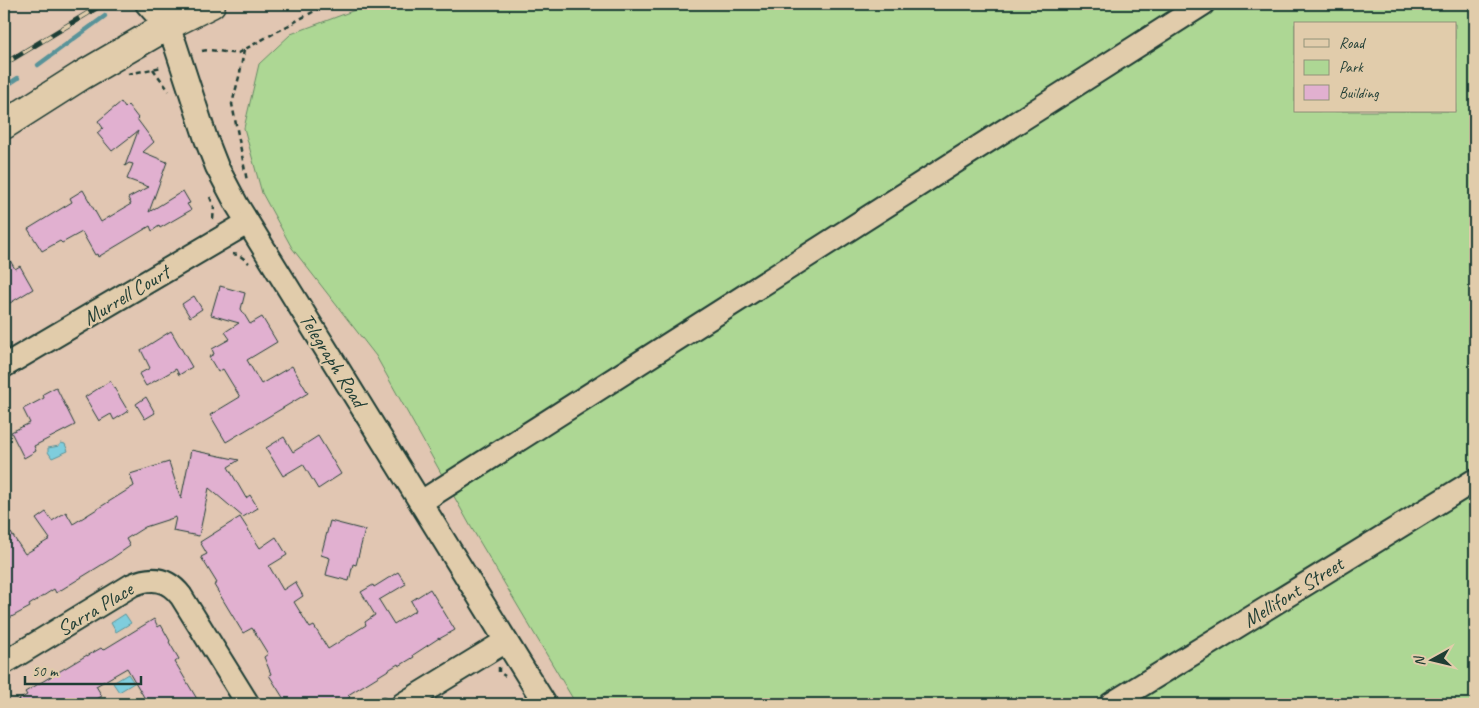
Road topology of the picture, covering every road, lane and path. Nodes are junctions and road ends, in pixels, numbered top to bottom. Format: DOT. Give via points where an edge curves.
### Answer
graph roads {
  1 [pos="147,4"];
  2 [pos="212,4"];
  3 [pos="333,4"];
  4 [pos="1203,4"];
  5 [pos="167,26"];
  6 [pos="244,50"];
  7 [pos="202,51"];
  8 [pos="4,125"];
  9 [pos="247,183"];
  10 [pos="247,223"];
  11 [pos="227,254"];
  12 [pos="252,267"];
  13 [pos="4,366"];
  14 [pos="1475,480"];
  15 [pos="421,502"];
  16 [pos="506,641"];
  17 [pos="4,664"];
  18 [pos="248,704"];
  19 [pos="403,704"];
  20 [pos="545,704"];
  21 [pos="1111,704"];
  1 -- 5 [label="street, Telegraph Road"];
  2 -- 5 [label="main road"];
  3 -- 6 [label="path"];
  4 -- 15 [label="street"];
  5 -- 8 [label="main road"];
  5 -- 10 [label="street, Telegraph Road" via="217,167"];
  6 -- 7 [label="path" via="229,54 210,49"];
  6 -- 9 [label="path" via="232,104"];
  10 -- 13 [label="street, Murrell Court"];
  10 -- 15 [label="street, Telegraph Road"];
  11 -- 12 [label="path" via="239,255"];
  14 -- 21 [label="street, Mellifont Street"];
  15 -- 16 [label="street, Telegraph Road"];
  16 -- 19 [label="street"];
  16 -- 20 [label="street, Telegraph Road"];
  17 -- 18 [label="street, Sarra Place" via="132,585 160,576 181,596"];
}
